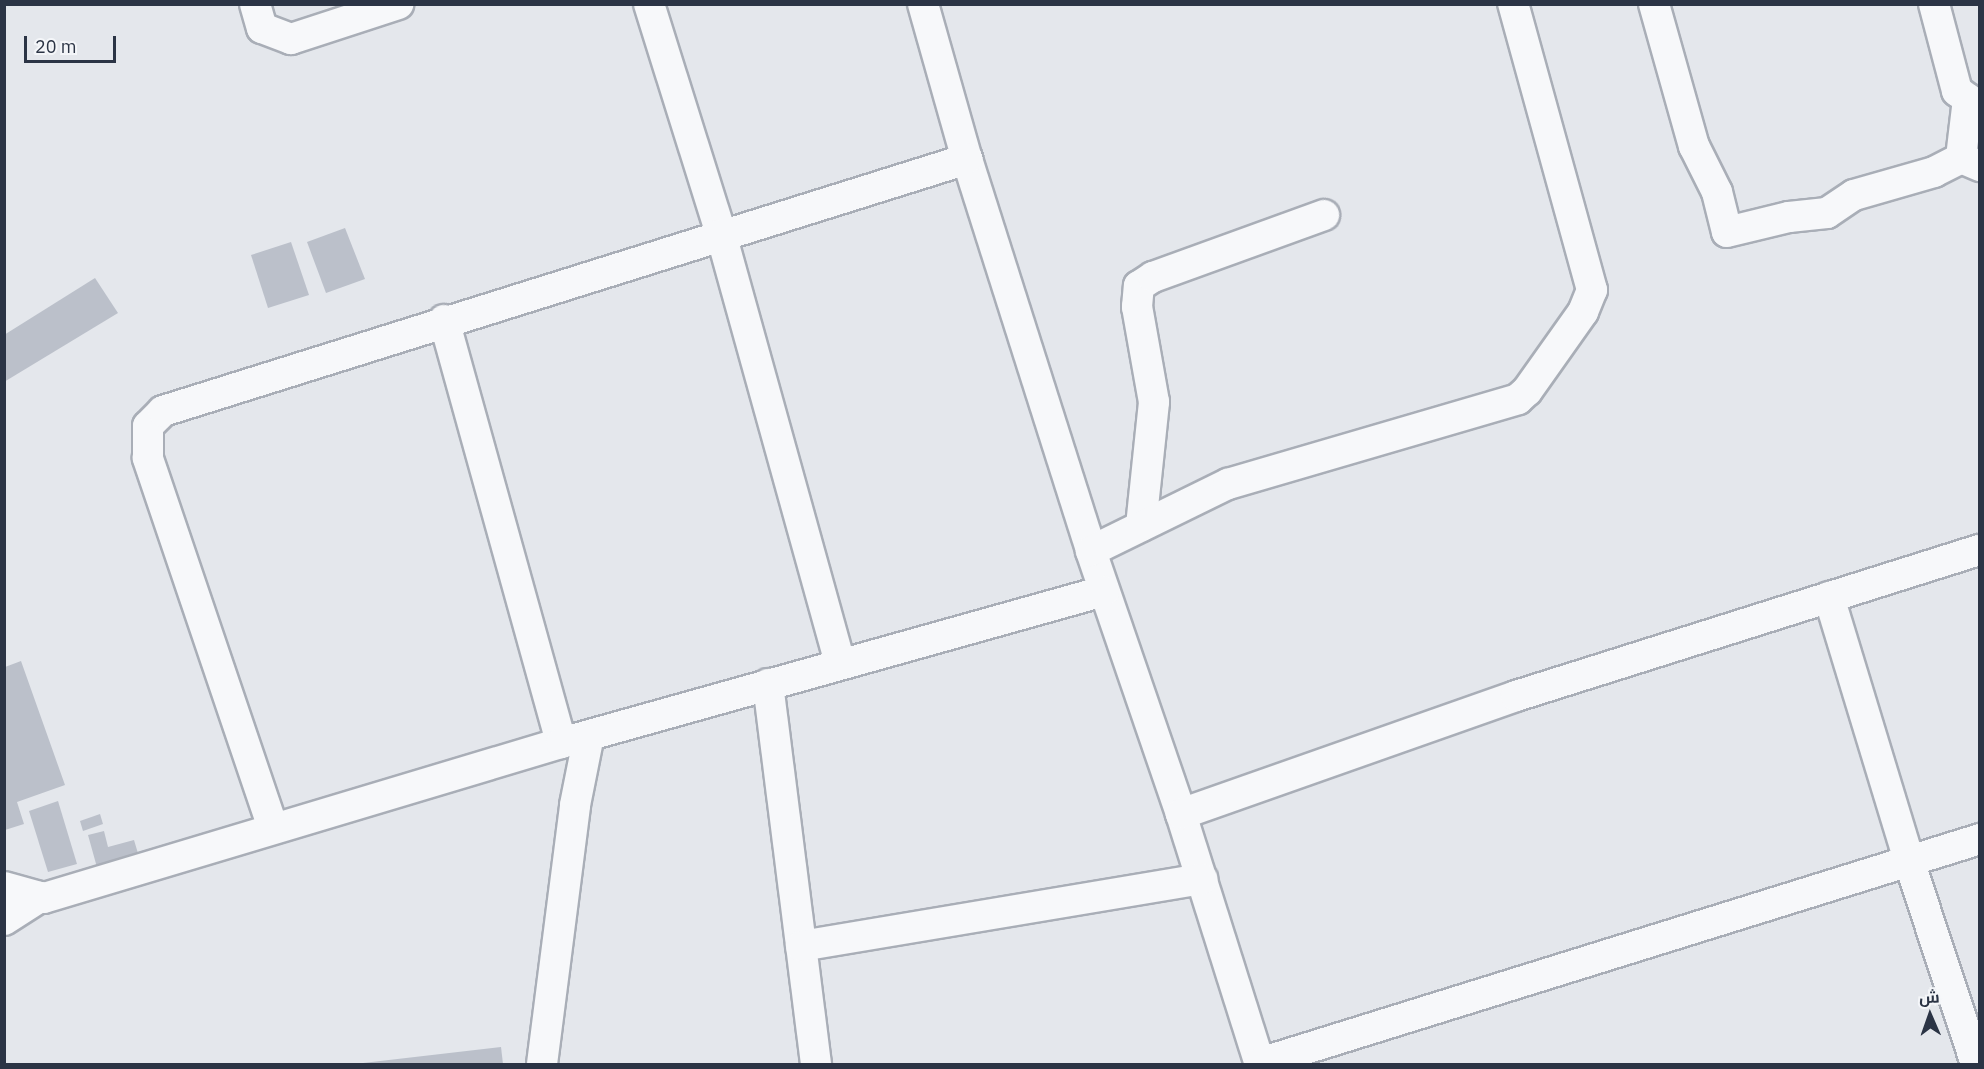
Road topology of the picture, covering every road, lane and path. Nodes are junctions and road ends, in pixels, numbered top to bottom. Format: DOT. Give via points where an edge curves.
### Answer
graph roads {
  1 [pos="255,4"];
  2 [pos="398,4"];
  3 [pos="649,4"];
  4 [pos="923,4"];
  5 [pos="1513,4"];
  6 [pos="1654,4"];
  7 [pos="1934,4"];
  8 [pos="967,159"];
  9 [pos="1970,162"];
  10 [pos="1324,215"];
  11 [pos="720,234"];
  12 [pos="444,320"];
  13 [pos="1141,526"];
  14 [pos="1090,550"];
  15 [pos="1980,550"];
  16 [pos="1104,591"];
  17 [pos="1829,597"];
  18 [pos="840,663"];
  19 [pos="768,684"];
  20 [pos="589,735"];
  21 [pos="561,743"];
  22 [pos="1181,814"];
  23 [pos="273,828"];
  24 [pos="1980,839"];
  25 [pos="1909,861"];
  26 [pos="1202,879"];
  27 [pos="4,887"];
  28 [pos="40,897"];
  29 [pos="4,920"];
  30 [pos="801,946"];
  31 [pos="1260,1064"];
  32 [pos="542,1065"];
  33 [pos="816,1065"];
  34 [pos="1976,1065"];
  1 -- 2 [label="street" via="262,28 291,39"];
  3 -- 11 [label="street"];
  4 -- 8 [label="street"];
  5 -- 13 [label="street" via="1591,282 1591,298 1571,329 1518,399 1228,484"];
  6 -- 9 [label="street" via="1694,146 1718,192 1727,232 1789,217 1827,213 1854,195"];
  7 -- 9 [label="street" via="1958,91 1968,99"];
  8 -- 11 [label="street"];
  8 -- 14 [label="street"];
  10 -- 13 [label="street" via="1153,277 1140,286 1137,308 1154,402"];
  11 -- 12 [label="street"];
  11 -- 18 [label="street"];
  12 -- 21 [label="street"];
  12 -- 23 [label="street" via="179,404 163,411 148,426 148,458"];
  13 -- 14 [label="street"];
  14 -- 16 [label="street"];
  15 -- 17 [label="street"];
  16 -- 18 [label="street"];
  16 -- 22 [label="street"];
  17 -- 22 [label="street" via="1516,696"];
  17 -- 25 [label="street"];
  18 -- 19 [label="street"];
  19 -- 20 [label="street"];
  19 -- 30 [label="street"];
  20 -- 21 [label="street"];
  20 -- 32 [label="street" via="575,805"];
  21 -- 23 [label="street"];
  22 -- 26 [label="street"];
  23 -- 28 [label="street"];
  24 -- 25 [label="street"];
  25 -- 31 [label="street"];
  25 -- 34 [label="street"];
  26 -- 30 [label="street"];
  26 -- 31 [label="street"];
  27 -- 28 [label="street"];
  28 -- 29 [label="street"];
  30 -- 33 [label="street"];
}
